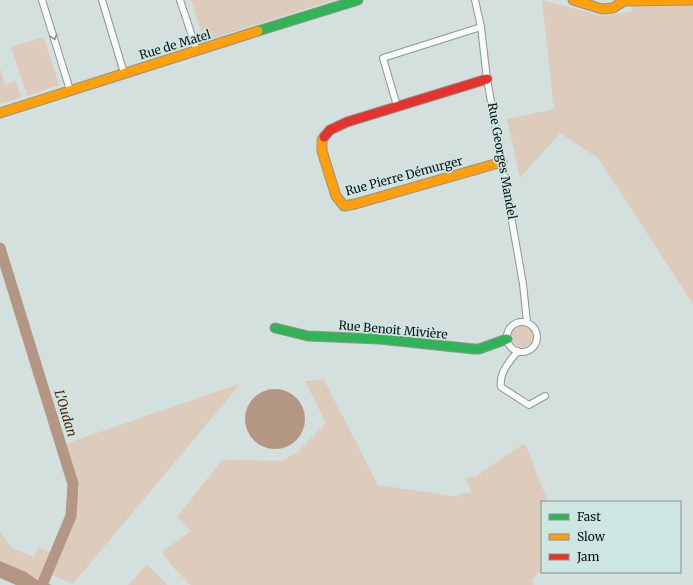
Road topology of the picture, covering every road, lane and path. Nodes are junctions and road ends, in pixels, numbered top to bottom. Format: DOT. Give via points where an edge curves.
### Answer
graph roads {
  1 [pos="42,0"];
  2 [pos="102,0"];
  3 [pos="180,0"];
  4 [pos="358,0"];
  5 [pos="475,0"];
  6 [pos="573,0"];
  7 [pos="693,0"];
  8 [pos="624,1"];
  9 [pos="480,27"];
  10 [pos="197,51"];
  11 [pos="124,73"];
  12 [pos="487,79"];
  13 [pos="70,90"];
  14 [pos="397,106"];
  15 [pos="0,113"];
  16 [pos="502,162"];
  17 [pos="527,322"];
  18 [pos="275,328"];
  19 [pos="508,339"];
  20 [pos="518,351"];
  21 [pos="545,396"];
  1 -- 13 [label="street, one-way"];
  2 -- 11 [label="street"];
  3 -- 10 [label="street"];
  4 -- 10 [label="street, Rue de Matel"];
  5 -- 9 [label="street, Rue Georges Mandel"];
  6 -- 8 [label="street" via="602,9 613,8"];
  7 -- 8 [label="street"];
  9 -- 12 [label="street, Rue Georges Mandel"];
  9 -- 14 [label="street" via="383,58"];
  10 -- 11 [label="street, Rue de Matel"];
  11 -- 13 [label="street, Rue de Matel"];
  12 -- 14 [label="street, Rue Pierre Démurger"];
  12 -- 16 [label="street, Rue Georges Mandel"];
  13 -- 15 [label="street, Rue de Matel"];
  14 -- 16 [label="street, Rue Pierre Démurger" via="347,122 330,130 322,140 322,151 336,196 344,206"];
  16 -- 17 [label="street, Rue Georges Mandel"];
  17 -- 19 [label="street" via="518,322 511,327"];
  17 -- 20 [label="street, Rue Georges Mandel" via="535,329 537,339 532,348"];
  18 -- 19 [label="street, Rue Benoit Mivière" via="308,336 379,339 474,349"];
  19 -- 20 [label="street" via="511,346"];
  20 -- 21 [label="street" via="502,374 501,387 529,406"];
}
